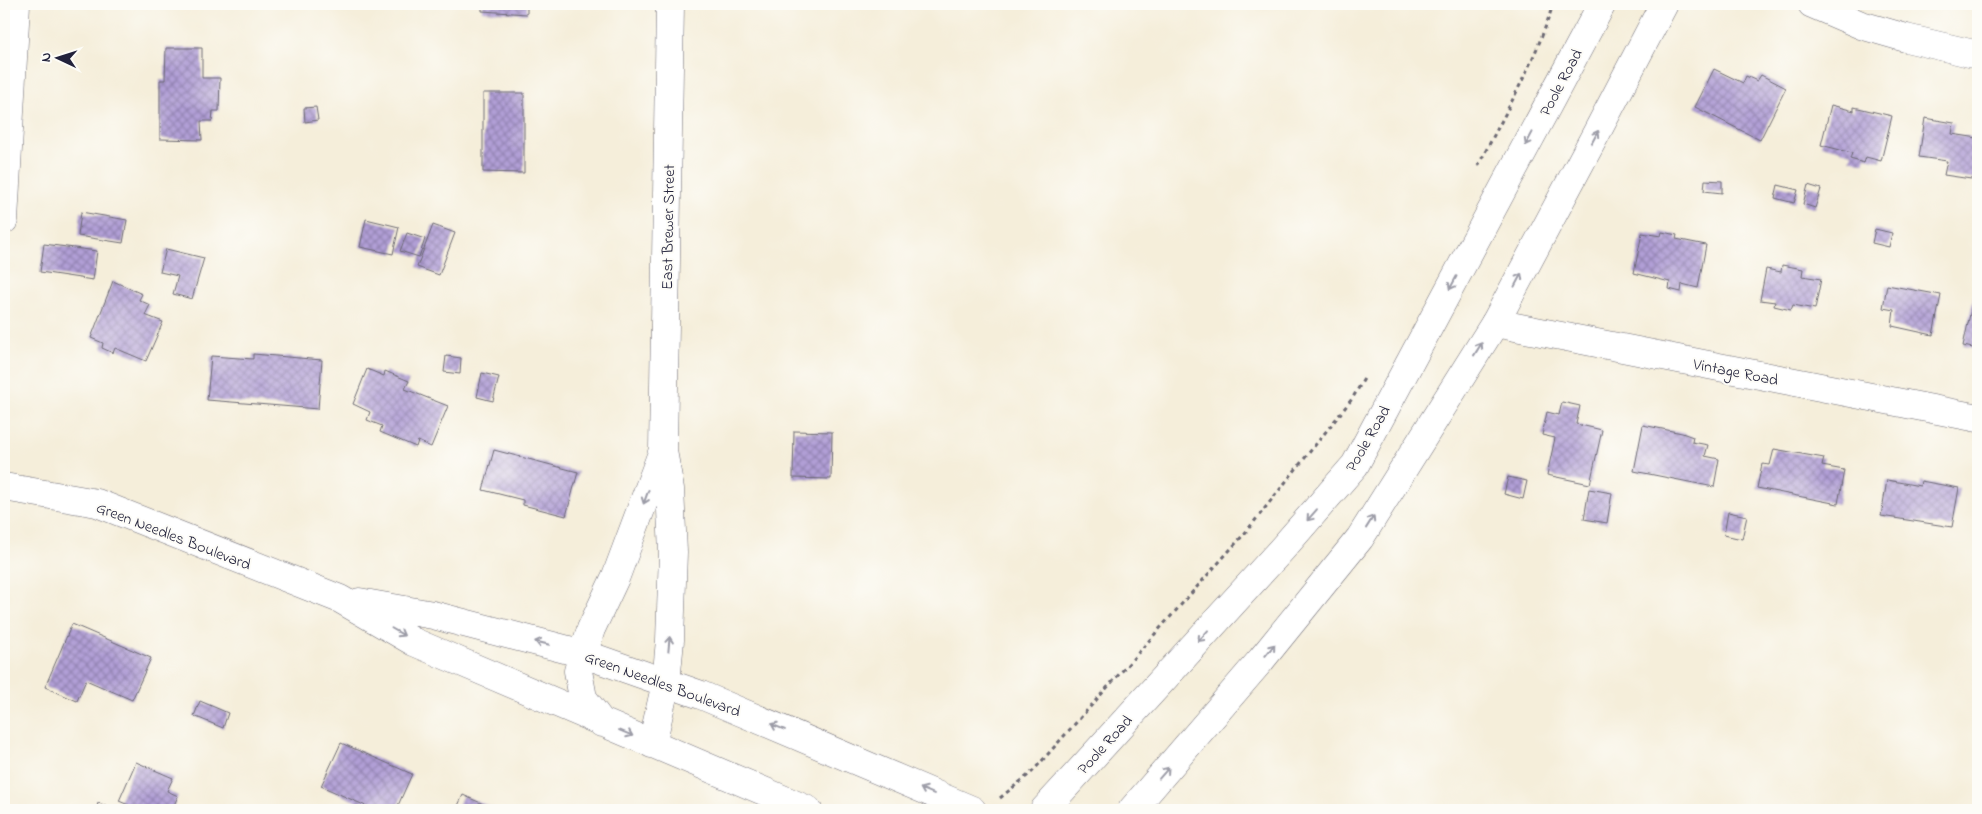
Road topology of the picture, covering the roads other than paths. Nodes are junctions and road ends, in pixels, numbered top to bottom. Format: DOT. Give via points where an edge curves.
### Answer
graph roads {
  1 [pos="16,4"];
  2 [pos="670,4"];
  3 [pos="1602,4"];
  4 [pos="1664,4"];
  5 [pos="1812,4"];
  6 [pos="1978,55"];
  7 [pos="4,220"];
  8 [pos="1494,323"];
  9 [pos="1978,418"];
  10 [pos="663,451"];
  11 [pos="4,487"];
  12 [pos="340,599"];
  13 [pos="584,654"];
  14 [pos="666,683"];
  15 [pos="602,723"];
  16 [pos="652,744"];
  17 [pos="983,806"];
  18 [pos="808,810"];
  19 [pos="1044,810"];
  20 [pos="1132,810"];
  1 -- 7 [label="street"];
  2 -- 10 [label="street, East Brewer Street"];
  3 -- 19 [label="street, Poole Road, one-way" via="1355,465"];
  8 -- 4 [label="street, one-way"];
  5 -- 6 [label="street" via="1861,25"];
  8 -- 9 [label="street, Vintage Road"];
  20 -- 8 [label="street, one-way" via="1261,660 1360,538"];
  10 -- 13 [label="street, East Brewer Street, one-way" via="616,576 591,629"];
  14 -- 10 [label="street, East Brewer Street, one-way" via="673,552 670,489"];
  11 -- 12 [label="street, Green Needles Boulevard" via="97,503"];
  13 -- 12 [label="street, Green Needles Boulevard, one-way" via="433,616"];
  12 -- 15 [label="street, Green Needles Boulevard, one-way" via="414,642"];
  13 -- 14 [label="street, Green Needles Boulevard"];
  13 -- 15 [label="street, East Brewer Street" via="578,672 583,698"];
  14 -- 16 [label="street, East Brewer Street"];
  17 -- 14 [label="street, Green Needles Boulevard, one-way"];
  15 -- 16 [label="street, Green Needles Boulevard, one-way"];
  16 -- 18 [label="street, Green Needles Boulevard"];
}
